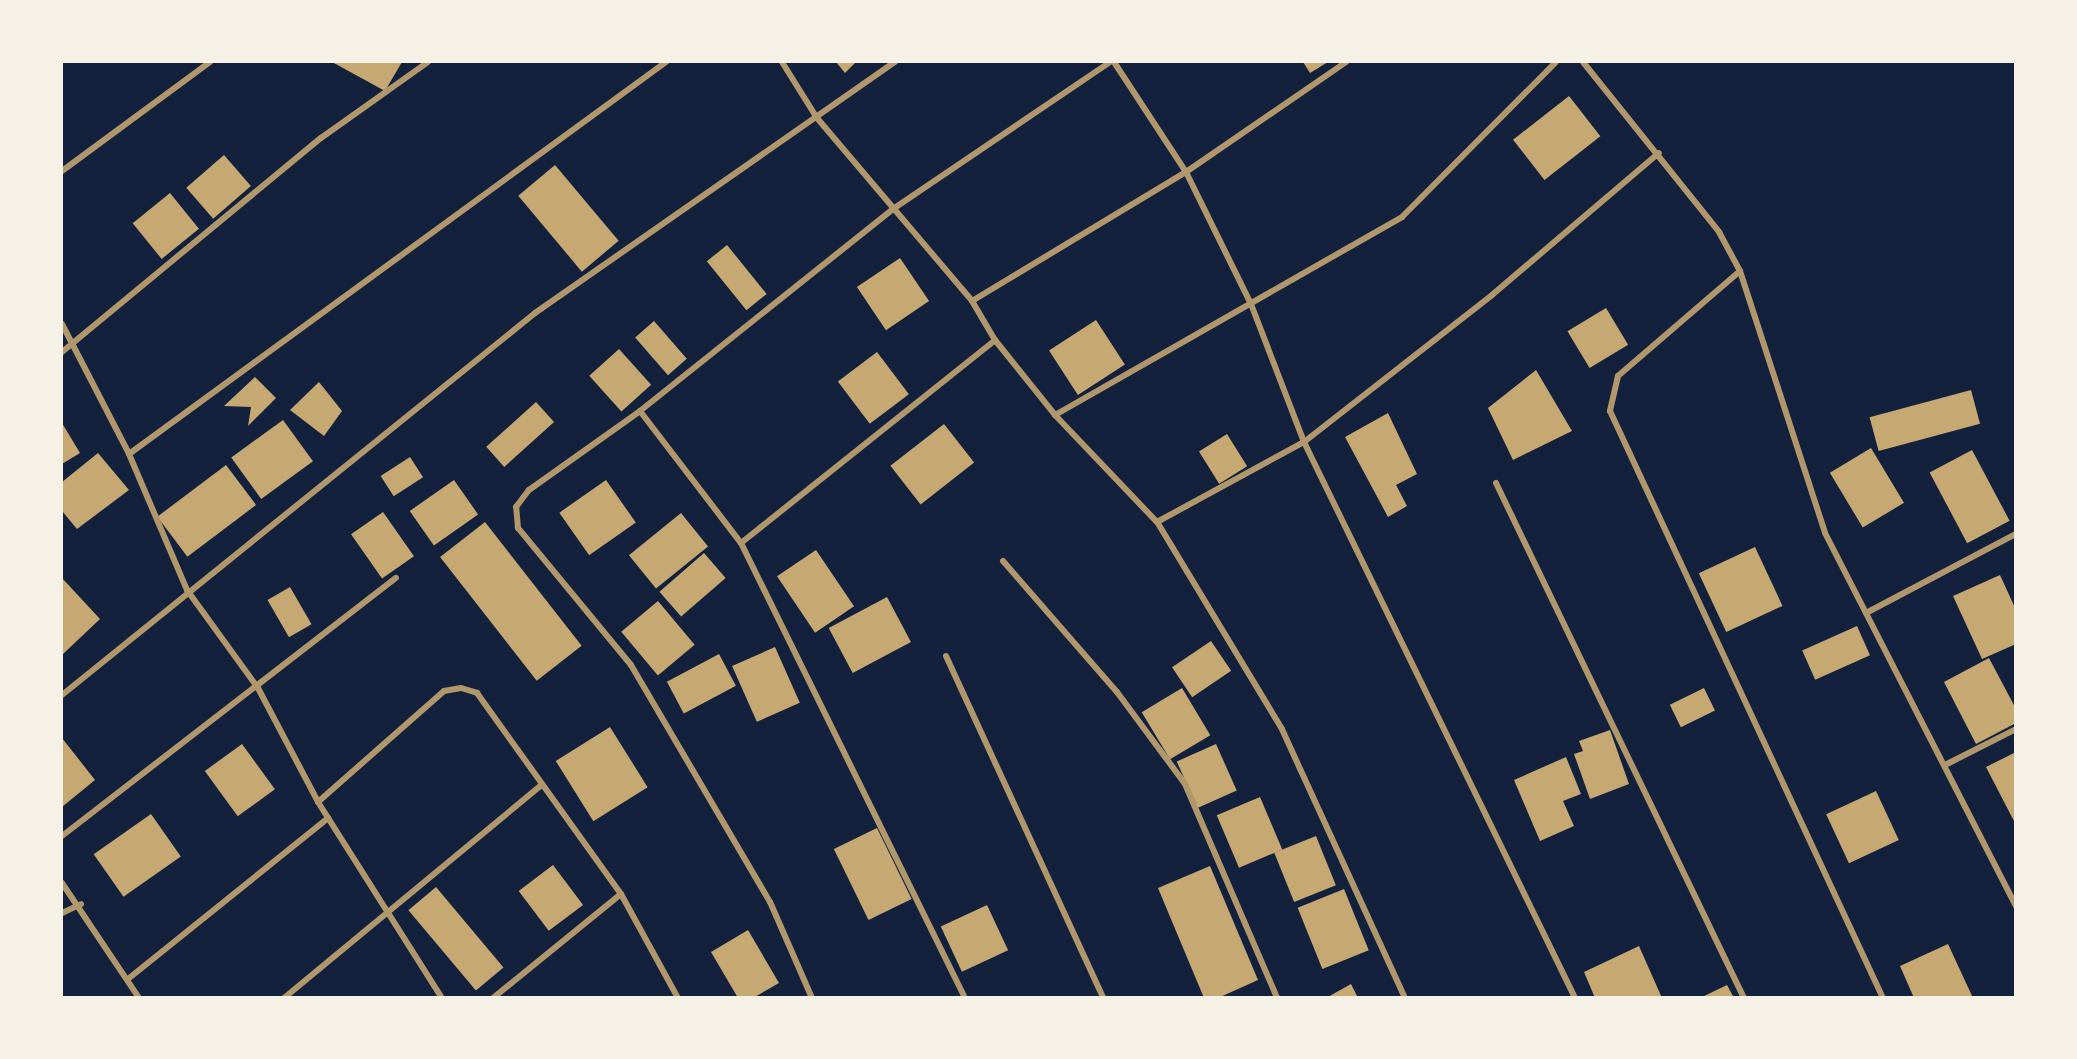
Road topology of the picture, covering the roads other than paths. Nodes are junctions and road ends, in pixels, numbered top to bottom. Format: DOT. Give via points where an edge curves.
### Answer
graph roads {
  1 [pos="210,62"];
  2 [pos="428,62"];
  3 [pos="666,62"];
  4 [pos="782,62"];
  5 [pos="895,62"];
  6 [pos="1112,62"];
  7 [pos="1346,62"];
  8 [pos="1556,62"];
  9 [pos="1583,62"];
  10 [pos="818,118"];
  11 [pos="1659,153"];
  12 [pos="62,171"];
  13 [pos="1186,172"];
  14 [pos="893,209"];
  15 [pos="1740,271"];
  16 [pos="972,301"];
  17 [pos="1251,304"];
  18 [pos="62,324"];
  19 [pos="995,340"];
  20 [pos="74,346"];
  21 [pos="62,352"];
  22 [pos="640,411"];
  23 [pos="1055,415"];
  24 [pos="1304,442"];
  25 [pos="129,454"];
  26 [pos="1496,483"];
  27 [pos="1157,522"];
  28 [pos="2016,534"];
  29 [pos="741,543"];
  30 [pos="1003,561"];
  31 [pos="396,578"];
  32 [pos="187,590"];
  33 [pos="1866,613"];
  34 [pos="946,656"];
  35 [pos="258,688"];
  36 [pos="62,695"];
  37 [pos="2016,729"];
  38 [pos="1946,765"];
  39 [pos="540,786"];
  40 [pos="318,802"];
  41 [pos="328,818"];
  42 [pos="62,836"];
  43 [pos="62,883"];
  44 [pos="621,894"];
  45 [pos="81,904"];
  46 [pos="2016,907"];
  47 [pos="387,911"];
  48 [pos="62,913"];
  49 [pos="128,979"];
  50 [pos="139,998"];
  51 [pos="284,998"];
  52 [pos="442,998"];
  53 [pos="493,998"];
  54 [pos="678,998"];
  55 [pos="812,998"];
  56 [pos="965,998"];
  57 [pos="1103,998"];
  58 [pos="1277,998"];
  59 [pos="1405,998"];
  60 [pos="1575,998"];
  61 [pos="1744,998"];
  62 [pos="1883,998"];
  1 -- 12 [label="street"];
  2 -- 20 [label="street" via="321,138"];
  3 -- 25 [label="street"];
  4 -- 10 [label="street"];
  5 -- 10 [label="street"];
  6 -- 13 [label="street"];
  6 -- 14 [label="street"];
  7 -- 13 [label="street"];
  8 -- 17 [label="street" via="1402,217"];
  9 -- 11 [label="street"];
  10 -- 14 [label="street"];
  10 -- 32 [label="street" via="535,312"];
  11 -- 15 [label="street" via="1719,232"];
  11 -- 24 [label="street" via="1492,296"];
  13 -- 16 [label="street"];
  13 -- 17 [label="street"];
  14 -- 16 [label="street"];
  14 -- 22 [label="street"];
  15 -- 33 [label="street" via="1825,533"];
  15 -- 62 [label="street" via="1617,376 1610,411"];
  16 -- 19 [label="street"];
  17 -- 23 [label="street"];
  17 -- 24 [label="street"];
  18 -- 20 [label="street"];
  19 -- 23 [label="street"];
  19 -- 29 [label="street"];
  20 -- 21 [label="street"];
  20 -- 25 [label="street"];
  22 -- 29 [label="street"];
  22 -- 55 [label="street" via="529,490 516,507 518,528 631,665 770,902"];
  23 -- 27 [label="street"];
  24 -- 27 [label="street"];
  24 -- 60 [label="street"];
  25 -- 32 [label="street"];
  26 -- 61 [label="street"];
  27 -- 59 [label="street" via="1282,729"];
  28 -- 33 [label="street"];
  29 -- 56 [label="street"];
  30 -- 58 [label="street" via="1117,692 1185,784"];
  31 -- 35 [label="street"];
  32 -- 35 [label="street"];
  32 -- 36 [label="street"];
  33 -- 38 [label="street"];
  34 -- 57 [label="street"];
  35 -- 40 [label="street"];
  35 -- 42 [label="street"];
  37 -- 38 [label="street"];
  38 -- 46 [label="street"];
  39 -- 40 [label="street" via="477,693 461,688 444,691"];
  39 -- 44 [label="street"];
  39 -- 47 [label="street"];
  40 -- 41 [label="street"];
  41 -- 47 [label="street"];
  41 -- 49 [label="street"];
  43 -- 45 [label="street"];
  44 -- 53 [label="street"];
  44 -- 54 [label="street"];
  45 -- 48 [label="street"];
  45 -- 49 [label="street"];
  47 -- 51 [label="street"];
  47 -- 52 [label="street"];
  49 -- 50 [label="street"];
}
